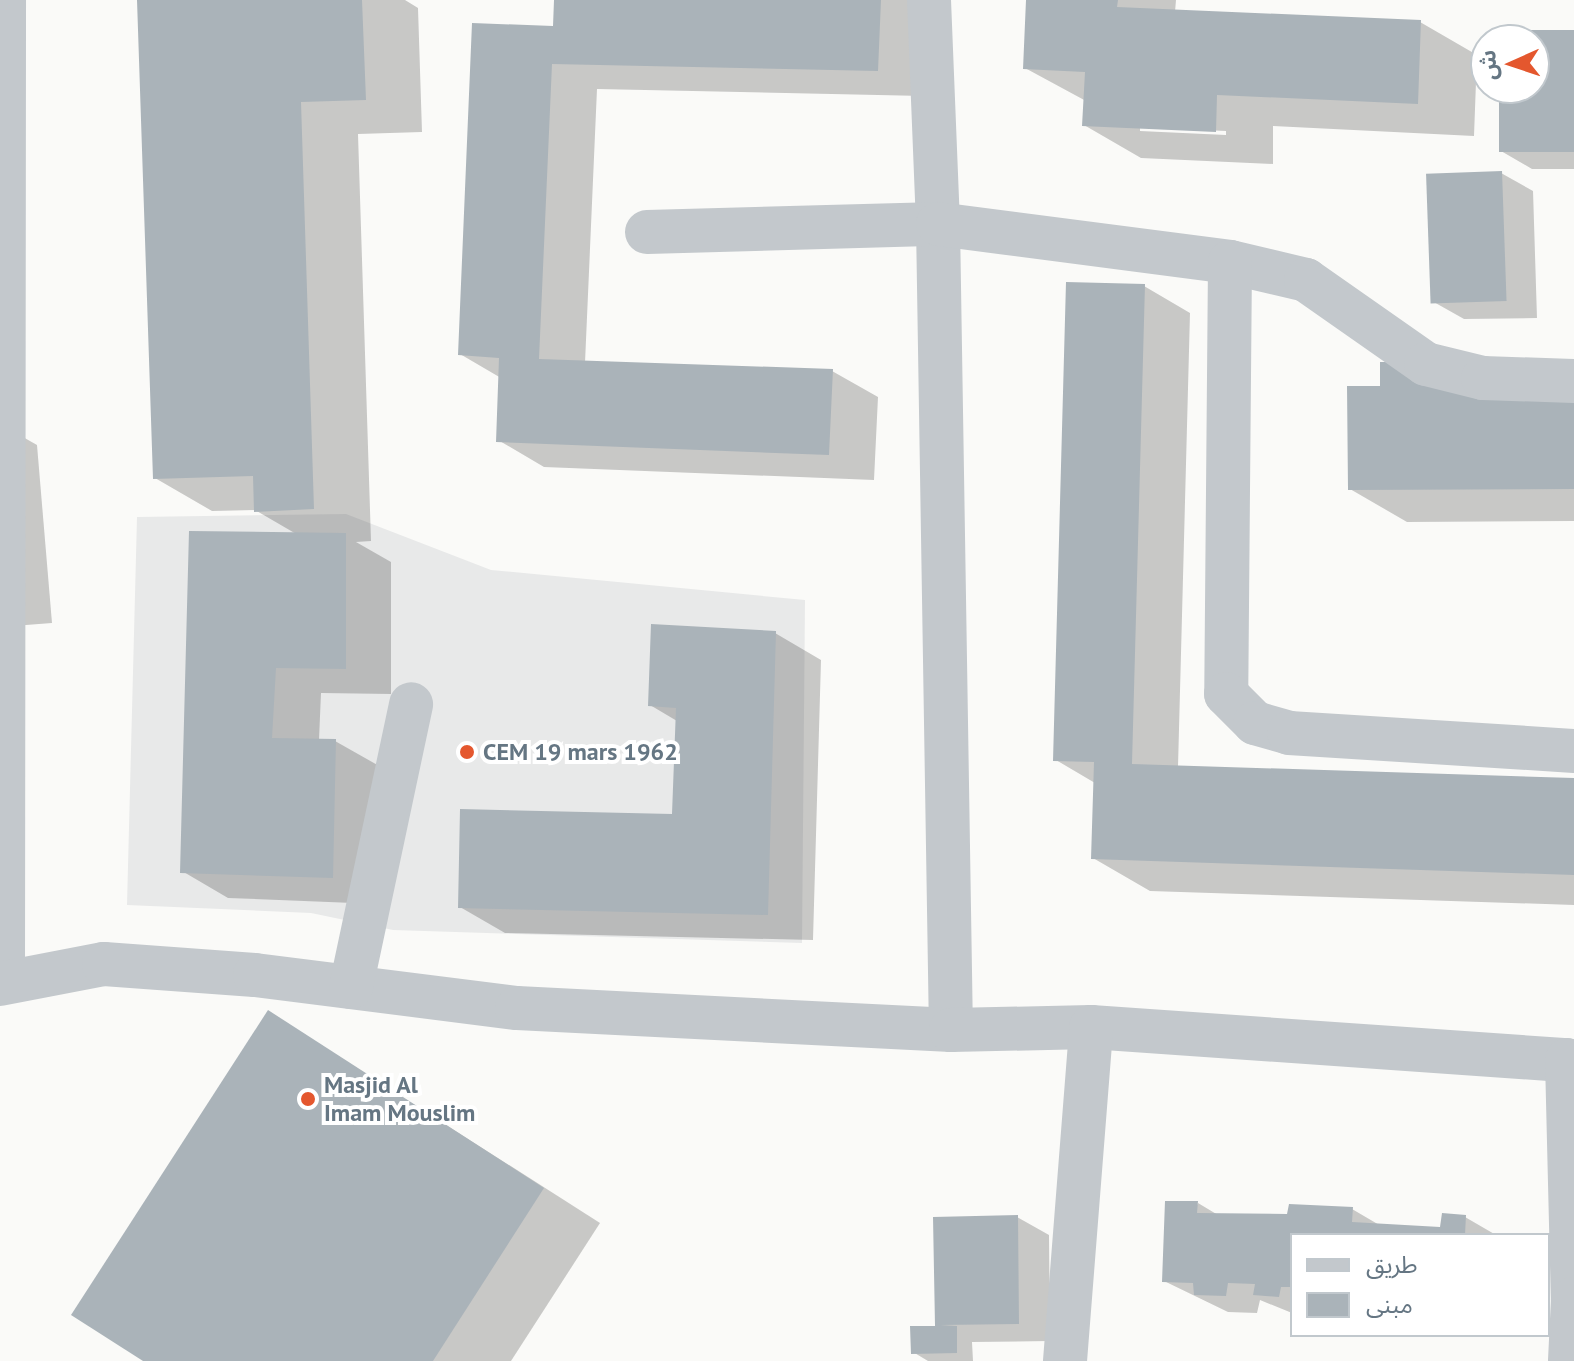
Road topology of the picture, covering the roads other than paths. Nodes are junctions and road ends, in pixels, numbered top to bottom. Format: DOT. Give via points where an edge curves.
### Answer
graph roads {
  1 [pos="4,0"];
  2 [pos="929,0"];
  3 [pos="938,224"];
  4 [pos="647,232"];
  5 [pos="1230,262"];
  6 [pos="1574,381"];
  7 [pos="411,704"];
  8 [pos="1574,751"];
  9 [pos="1,982"];
  10 [pos="351,987"];
  11 [pos="1091,1027"];
  12 [pos="951,1030"];
  13 [pos="1571,1059"];
  14 [pos="1065,1361"];
  15 [pos="1570,1361"];
  1 -- 9 [label="street"];
  2 -- 3 [label="street"];
  3 -- 4 [label="street"];
  3 -- 5 [label="street"];
  3 -- 12 [label="street"];
  5 -- 6 [label="street" via="1306,280 1426,364 1483,378"];
  5 -- 8 [label="street" via="1226,694 1255,723 1289,733"];
  7 -- 10 [label="street"];
  9 -- 10 [label="street" via="104,964"];
  10 -- 12 [label="street" via="517,1008"];
  11 -- 12 [label="street"];
  11 -- 13 [label="street"];
  11 -- 14 [label="street"];
  13 -- 15 [label="street"];
}
